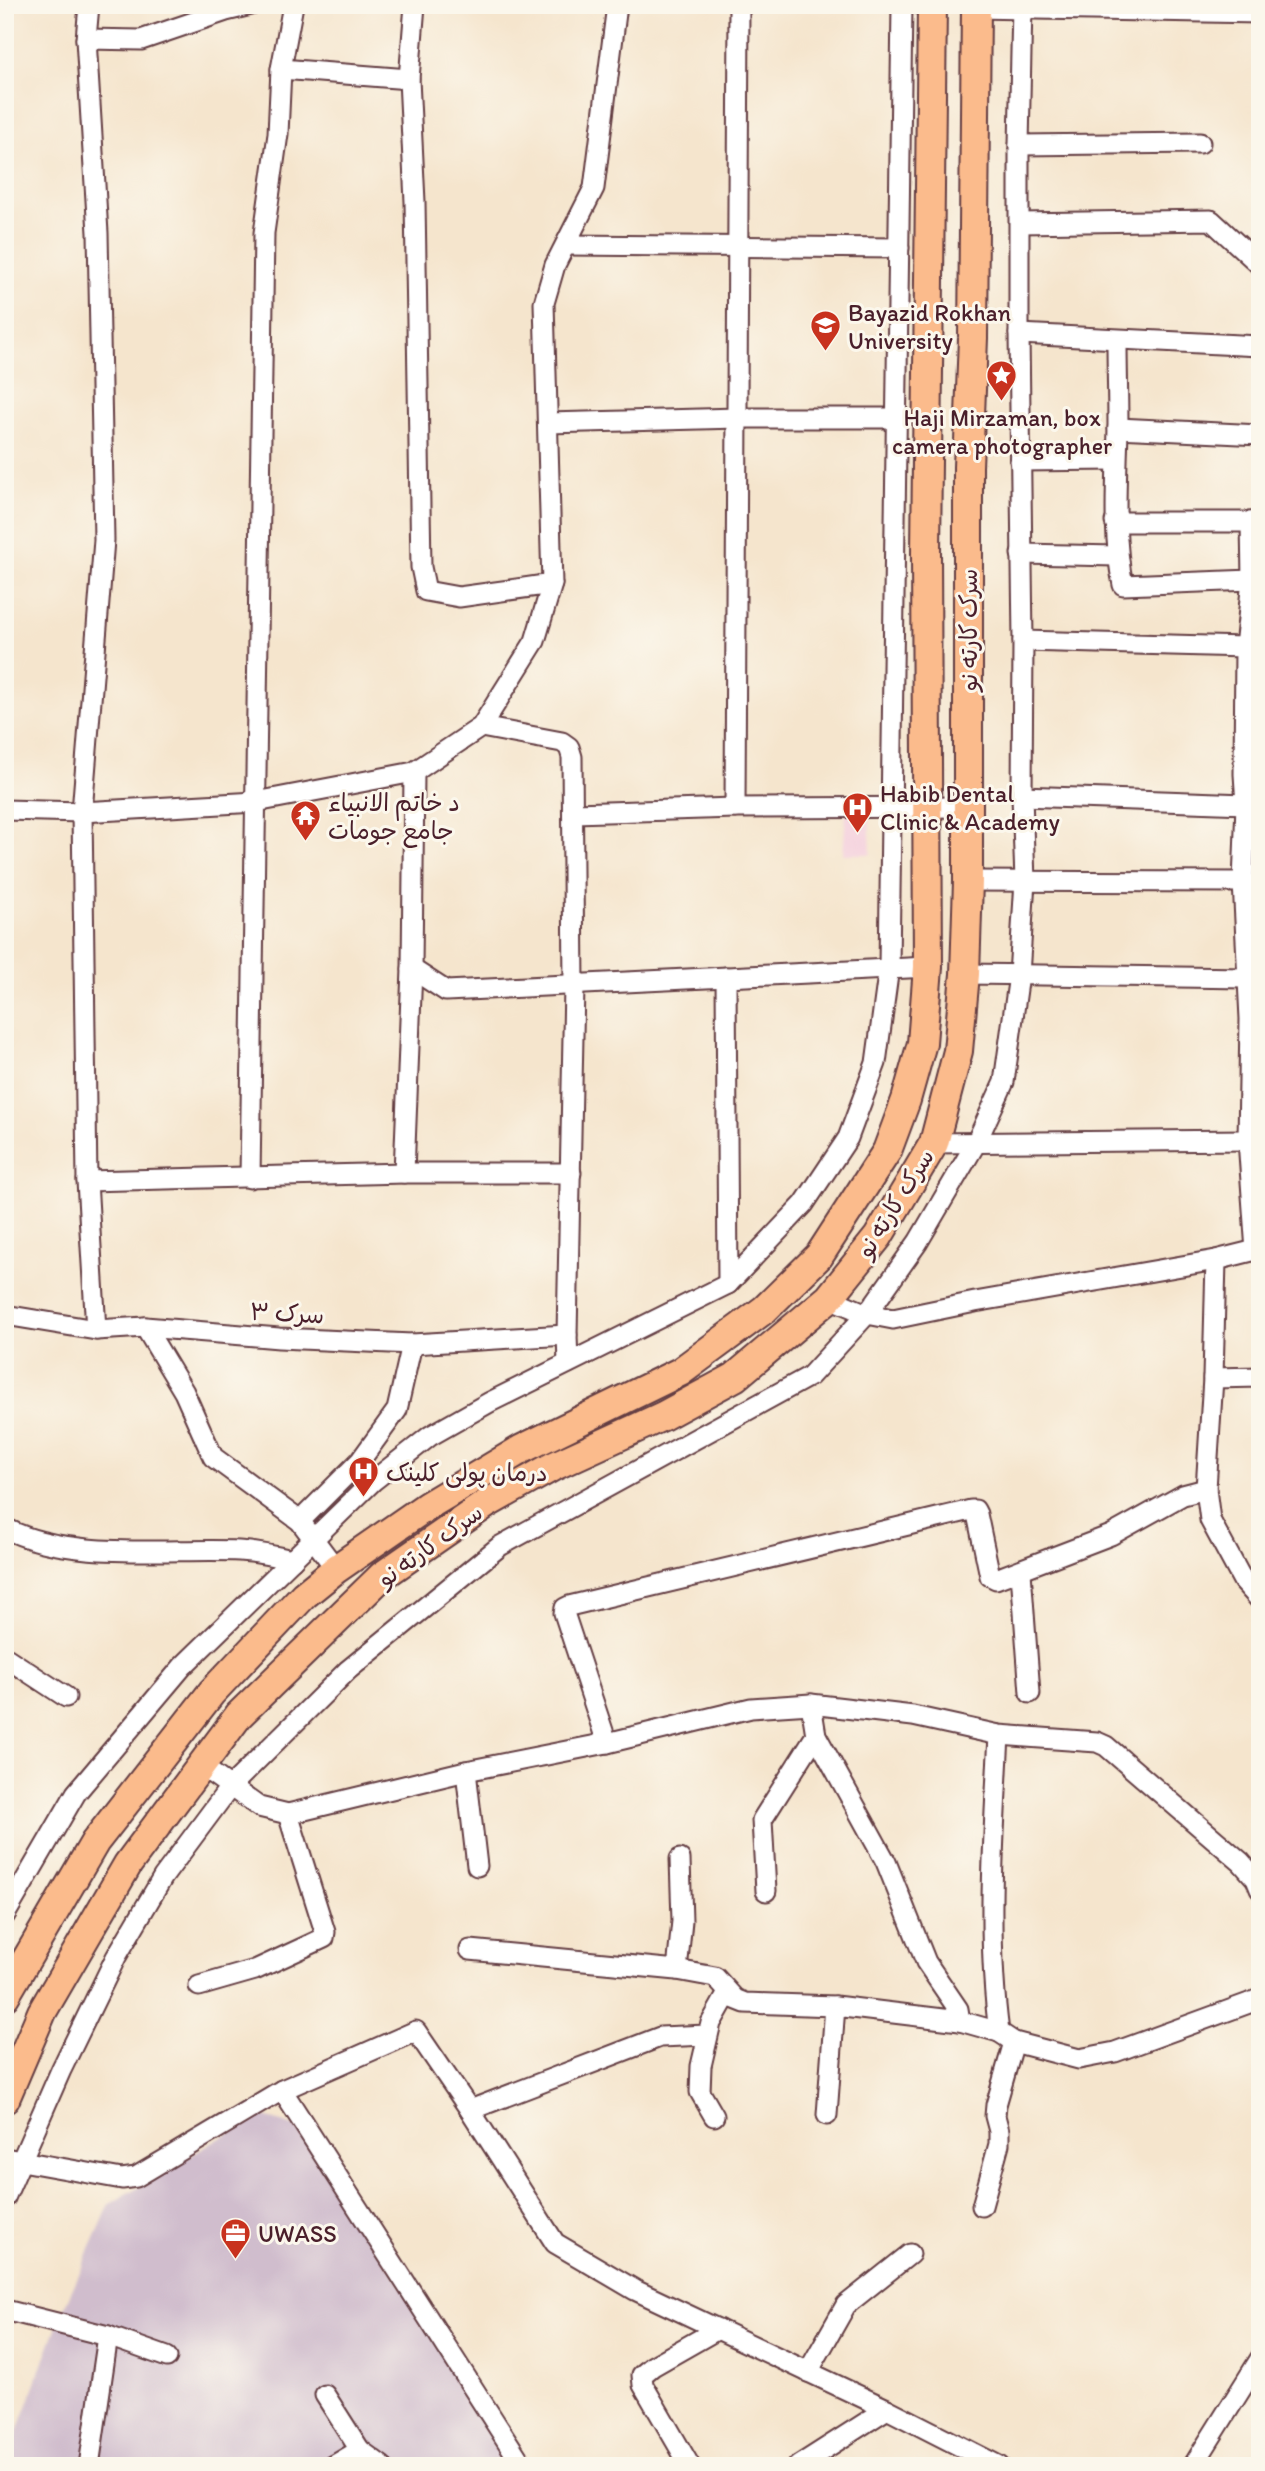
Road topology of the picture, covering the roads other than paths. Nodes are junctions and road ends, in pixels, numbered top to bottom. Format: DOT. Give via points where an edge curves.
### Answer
graph roads {
  1 [pos="89,5"];
  2 [pos="251,5"];
  3 [pos="293,5"];
  4 [pos="415,5"];
  5 [pos="617,5"];
  6 [pos="739,5"];
  7 [pos="902,5"];
  8 [pos="932,5"];
  9 [pos="1022,6"];
  10 [pos="976,7"];
  11 [pos="1260,12"];
  12 [pos="86,39"];
  13 [pos="281,69"];
  14 [pos="409,79"];
  15 [pos="1200,143"];
  16 [pos="1019,145"];
  17 [pos="1020,223"];
  18 [pos="566,245"];
  19 [pos="737,246"];
  20 [pos="899,248"];
  21 [pos="1260,265"];
  22 [pos="1019,334"];
  23 [pos="1116,340"];
  24 [pos="1260,346"];
  25 [pos="738,418"];
  26 [pos="896,418"];
  27 [pos="548,423"];
  28 [pos="1118,428"];
  29 [pos="1260,435"];
  30 [pos="1116,460"];
  31 [pos="1020,461"];
  32 [pos="1115,522"];
  33 [pos="1255,522"];
  34 [pos="1021,554"];
  35 [pos="1117,556"];
  36 [pos="1252,580"];
  37 [pos="552,584"];
  38 [pos="1255,605"];
  39 [pos="1023,641"];
  40 [pos="1245,647"];
  41 [pos="481,727"];
  42 [pos="414,772"];
  43 [pos="1252,774"];
  44 [pos="1022,796"];
  45 [pos="256,802"];
  46 [pos="1246,804"];
  47 [pos="891,806"];
  48 [pos="927,806"];
  49 [pos="967,807"];
  50 [pos="735,808"];
  51 [pos="5,810"];
  52 [pos="82,811"];
  53 [pos="574,813"];
  54 [pos="1252,855"];
  55 [pos="968,881"];
  56 [pos="1025,881"];
  57 [pos="1243,882"];
  58 [pos="1253,932"];
  59 [pos="890,967"];
  60 [pos="928,967"];
  61 [pos="412,969"];
  62 [pos="965,974"];
  63 [pos="1019,975"];
  64 [pos="726,978"];
  65 [pos="1246,978"];
  66 [pos="574,986"];
  67 [pos="1255,1019"];
  68 [pos="1254,1102"];
  69 [pos="1248,1140"];
  70 [pos="934,1143"];
  71 [pos="976,1143"];
  72 [pos="404,1173"];
  73 [pos="571,1173"];
  74 [pos="250,1178"];
  75 [pos="88,1181"];
  76 [pos="1258,1250"];
  77 [pos="1216,1260"];
  78 [pos="728,1284"];
  79 [pos="829,1298"];
  80 [pos="867,1314"];
  81 [pos="5,1315"];
  82 [pos="145,1327"];
  83 [pos="96,1330"];
  84 [pos="567,1335"];
  85 [pos="412,1344"];
  86 [pos="568,1363"];
  87 [pos="1260,1377"];
  88 [pos="1213,1378"];
  89 [pos="1206,1489"];
  90 [pos="300,1521"];
  91 [pos="5,1528"];
  92 [pos="314,1539"];
  93 [pos="292,1560"];
  94 [pos="336,1569"];
  95 [pos="1021,1572"];
  96 [pos="1260,1600"];
  97 [pos="5,1657"];
  98 [pos="212,1692"];
  99 [pos="1030,1693"];
  100 [pos="66,1697"];
  101 [pos="811,1704"];
  102 [pos="239,1715"];
  103 [pos="816,1735"];
  104 [pos="999,1735"];
  105 [pos="607,1743"];
  106 [pos="200,1765"];
  107 [pos="466,1771"];
  108 [pos="230,1787"];
  109 [pos="288,1814"];
  110 [pos="95,1842"];
  111 [pos="680,1859"];
  112 [pos="128,1864"];
  113 [pos="477,1866"];
  114 [pos="1260,1889"];
  115 [pos="766,1891"];
  116 [pos="5,1915"];
  117 [pos="470,1950"];
  118 [pos="677,1970"];
  119 [pos="199,1986"];
  120 [pos="728,1993"];
  121 [pos="5,1996"];
  122 [pos="1260,1999"];
  123 [pos="835,2006"];
  124 [pos="960,2021"];
  125 [pos="707,2035"];
  126 [pos="1007,2037"];
  127 [pos="282,2090"];
  128 [pos="5,2099"];
  129 [pos="470,2110"];
  130 [pos="827,2115"];
  131 [pos="714,2116"];
  132 [pos="13,2160"];
  133 [pos="5,2198"];
  134 [pos="982,2206"];
  135 [pos="910,2253"];
  136 [pos="5,2310"];
  137 [pos="718,2329"];
  138 [pos="108,2336"];
  139 [pos="167,2357"];
  140 [pos="1260,2360"];
  141 [pos="808,2372"];
  142 [pos="325,2395"];
  143 [pos="887,2409"];
  144 [pos="360,2450"];
  145 [pos="89,2466"];
  146 [pos="333,2466"];
  147 [pos="382,2466"];
  148 [pos="523,2466"];
  149 [pos="690,2466"];
  150 [pos="797,2466"];
  151 [pos="999,2466"];
  152 [pos="1193,2466"];
  1 -- 12 [label="street"];
  2 -- 12 [label="street" via="141,40"];
  3 -- 13 [label="street"];
  4 -- 14 [label="street"];
  5 -- 18 [label="street" via="594,188"];
  6 -- 19 [label="street"];
  7 -- 20 [label="street"];
  8 -- 48 [label="highway, سرک کارته نو"];
  9 -- 10 [label="street"];
  9 -- 11 [label="street"];
  9 -- 16 [label="street"];
  10 -- 49 [label="highway, سرک کارته نو"];
  12 -- 52 [label="street" via="98,233 104,540"];
  13 -- 14 [label="street"];
  13 -- 45 [label="street" via="278,134 264,233"];
  14 -- 37 [label="street" via="421,567 426,591 459,597"];
  15 -- 16 [label="street"];
  16 -- 17 [label="street"];
  17 -- 21 [label="street" via="1211,220"];
  17 -- 22 [label="street"];
  18 -- 19 [label="street"];
  18 -- 27 [label="street" via="544,303"];
  19 -- 20 [label="street"];
  19 -- 25 [label="street"];
  20 -- 26 [label="street"];
  22 -- 23 [label="street"];
  22 -- 31 [label="street"];
  23 -- 24 [label="street"];
  23 -- 28 [label="street"];
  25 -- 26 [label="street"];
  25 -- 27 [label="street"];
  25 -- 50 [label="street"];
  26 -- 47 [label="street"];
  27 -- 37 [label="street"];
  28 -- 29 [label="street"];
  28 -- 30 [label="street"];
  30 -- 31 [label="street"];
  30 -- 32 [label="street"];
  31 -- 34 [label="street"];
  32 -- 33 [label="street"];
  32 -- 35 [label="street"];
  33 -- 36 [label="street"];
  34 -- 35 [label="street"];
  34 -- 39 [label="street"];
  35 -- 36 [label="street" via="1123,584"];
  36 -- 38 [label="street"];
  37 -- 41 [label="street" via="535,641"];
  38 -- 40 [label="street"];
  39 -- 40 [label="street"];
  39 -- 44 [label="street"];
  40 -- 43 [label="street"];
  41 -- 42 [label="street"];
  41 -- 53 [label="street" via="569,747"];
  42 -- 45 [label="street"];
  42 -- 61 [label="street"];
  43 -- 46 [label="street"];
  44 -- 46 [label="street"];
  44 -- 56 [label="street"];
  45 -- 52 [label="street"];
  45 -- 74 [label="street"];
  46 -- 54 [label="street"];
  47 -- 48 [label="street"];
  47 -- 50 [label="street"];
  47 -- 59 [label="street"];
  48 -- 49 [label="street"];
  48 -- 60 [label="highway, سرک کارته نو"];
  49 -- 55 [label="highway, سرک کارته نو"];
  50 -- 53 [label="street"];
  51 -- 52 [label="street"];
  52 -- 75 [label="street"];
  53 -- 66 [label="street"];
  54 -- 57 [label="street"];
  55 -- 56 [label="street"];
  55 -- 62 [label="highway, سرک کارته نو"];
  56 -- 57 [label="street"];
  56 -- 63 [label="street"];
  57 -- 58 [label="street"];
  58 -- 65 [label="street"];
  59 -- 60 [label="street"];
  59 -- 64 [label="street"];
  59 -- 78 [label="street" via="876,1063 848,1138 804,1204"];
  60 -- 94 [label="highway, سرک کارته نو" via="922,1043 887,1151 819,1256 765,1309 680,1372 522,1449 427,1506"];
  61 -- 66 [label="street" via="446,991"];
  61 -- 72 [label="street"];
  62 -- 63 [label="street"];
  62 -- 70 [label="highway, سرک کارته نو" via="958,1051"];
  63 -- 65 [label="street"];
  63 -- 71 [label="street" via="1004,1082"];
  64 -- 66 [label="street"];
  64 -- 78 [label="street"];
  65 -- 67 [label="street"];
  66 -- 73 [label="street"];
  67 -- 68 [label="street"];
  68 -- 69 [label="street"];
  69 -- 71 [label="street"];
  69 -- 76 [label="street"];
  70 -- 71 [label="street"];
  70 -- 79 [label="highway, سرک کارته نو" via="878,1237"];
  71 -- 80 [label="street" via="918,1242"];
  72 -- 73 [label="street"];
  72 -- 74 [label="street"];
  73 -- 84 [label="street"];
  74 -- 75 [label="street"];
  75 -- 83 [label="street"];
  76 -- 77 [label="street"];
  77 -- 80 [label="street" via="892,1319"];
  77 -- 88 [label="street"];
  78 -- 86 [label="street"];
  79 -- 80 [label="street"];
  79 -- 102 [label="highway, سرک کارته نو" via="735,1377 486,1504 382,1576"];
  80 -- 108 [label="street" via="810,1376 500,1546 348,1671"];
  81 -- 83 [label="street, سرک ۳"];
  82 -- 83 [label="street, سرک ۳"];
  82 -- 85 [label="street, سرک ۳"];
  82 -- 90 [label="street" via="184,1392 213,1457"];
  84 -- 85 [label="street, سرک ۳"];
  84 -- 86 [label="street"];
  85 -- 90 [label="street" via="397,1410 360,1461"];
  86 -- 92 [label="street" via="430,1436 373,1481"];
  87 -- 88 [label="street"];
  88 -- 89 [label="street"];
  89 -- 95 [label="street" via="1183,1495 1111,1535"];
  89 -- 96 [label="street" via="1210,1520 1243,1581"];
  90 -- 92 [label="street"];
  91 -- 93 [label="street" via="24,1538 94,1550 240,1551"];
  92 -- 93 [label="street"];
  92 -- 94 [label="street"];
  93 -- 116 [label="street" via="183,1666 76,1793"];
  94 -- 98 [label="highway, سرک کارته نو" via="304,1595"];
  95 -- 99 [label="street"];
  95 -- 105 [label="street" via="992,1579 977,1514 971,1510 569,1606 564,1613"];
  97 -- 100 [label="street"];
  98 -- 102 [label="highway"];
  98 -- 110 [label="highway, سرک کارته نو"];
  101 -- 103 [label="street"];
  101 -- 104 [label="street" via="913,1716"];
  101 -- 105 [label="street" via="751,1708"];
  102 -- 106 [label="highway, سرک کارته نو"];
  103 -- 115 [label="street" via="762,1820"];
  103 -- 124 [label="street" via="886,1862 926,1962 958,2009"];
  104 -- 114 [label="street" via="1106,1746 1241,1862"];
  104 -- 126 [label="street" via="992,1918"];
  105 -- 107 [label="street"];
  106 -- 108 [label="street"];
  106 -- 112 [label="highway, سرک کارته نو"];
  107 -- 109 [label="street"];
  107 -- 113 [label="street"];
  108 -- 109 [label="street" via="259,1807"];
  108 -- 132 [label="street" via="163,1878 116,1957"];
  109 -- 119 [label="street" via="324,1938 255,1970"];
  110 -- 112 [label="highway"];
  110 -- 121 [label="highway, سرک کارته نو"];
  111 -- 118 [label="street" via="682,1922"];
  112 -- 128 [label="highway, سرک کارته نو" via="42,2012"];
  117 -- 118 [label="street"];
  118 -- 120 [label="street" via="715,1977"];
  120 -- 123 [label="street" via="745,2003"];
  120 -- 125 [label="street"];
  122 -- 126 [label="street" via="1115,2052 1079,2059"];
  123 -- 124 [label="street"];
  123 -- 130 [label="street"];
  124 -- 126 [label="street"];
  125 -- 129 [label="street" via="660,2037"];
  125 -- 131 [label="street" via="700,2092"];
  126 -- 134 [label="street" via="995,2116 999,2144"];
  127 -- 129 [label="street" via="416,2031"];
  127 -- 132 [label="street" via="136,2177 122,2179"];
  127 -- 148 [label="street"];
  129 -- 137 [label="street" via="555,2243 635,2290"];
  132 -- 133 [label="street"];
  135 -- 141 [label="street" via="846,2305"];
  136 -- 138 [label="street"];
  137 -- 141 [label="street"];
  137 -- 149 [label="street" via="642,2375 643,2385"];
  138 -- 139 [label="street"];
  138 -- 145 [label="street"];
  140 -- 152 [label="street"];
  141 -- 143 [label="street"];
  142 -- 144 [label="street"];
  143 -- 150 [label="street"];
  143 -- 151 [label="street"];
  144 -- 146 [label="street"];
  144 -- 147 [label="street"];
}
